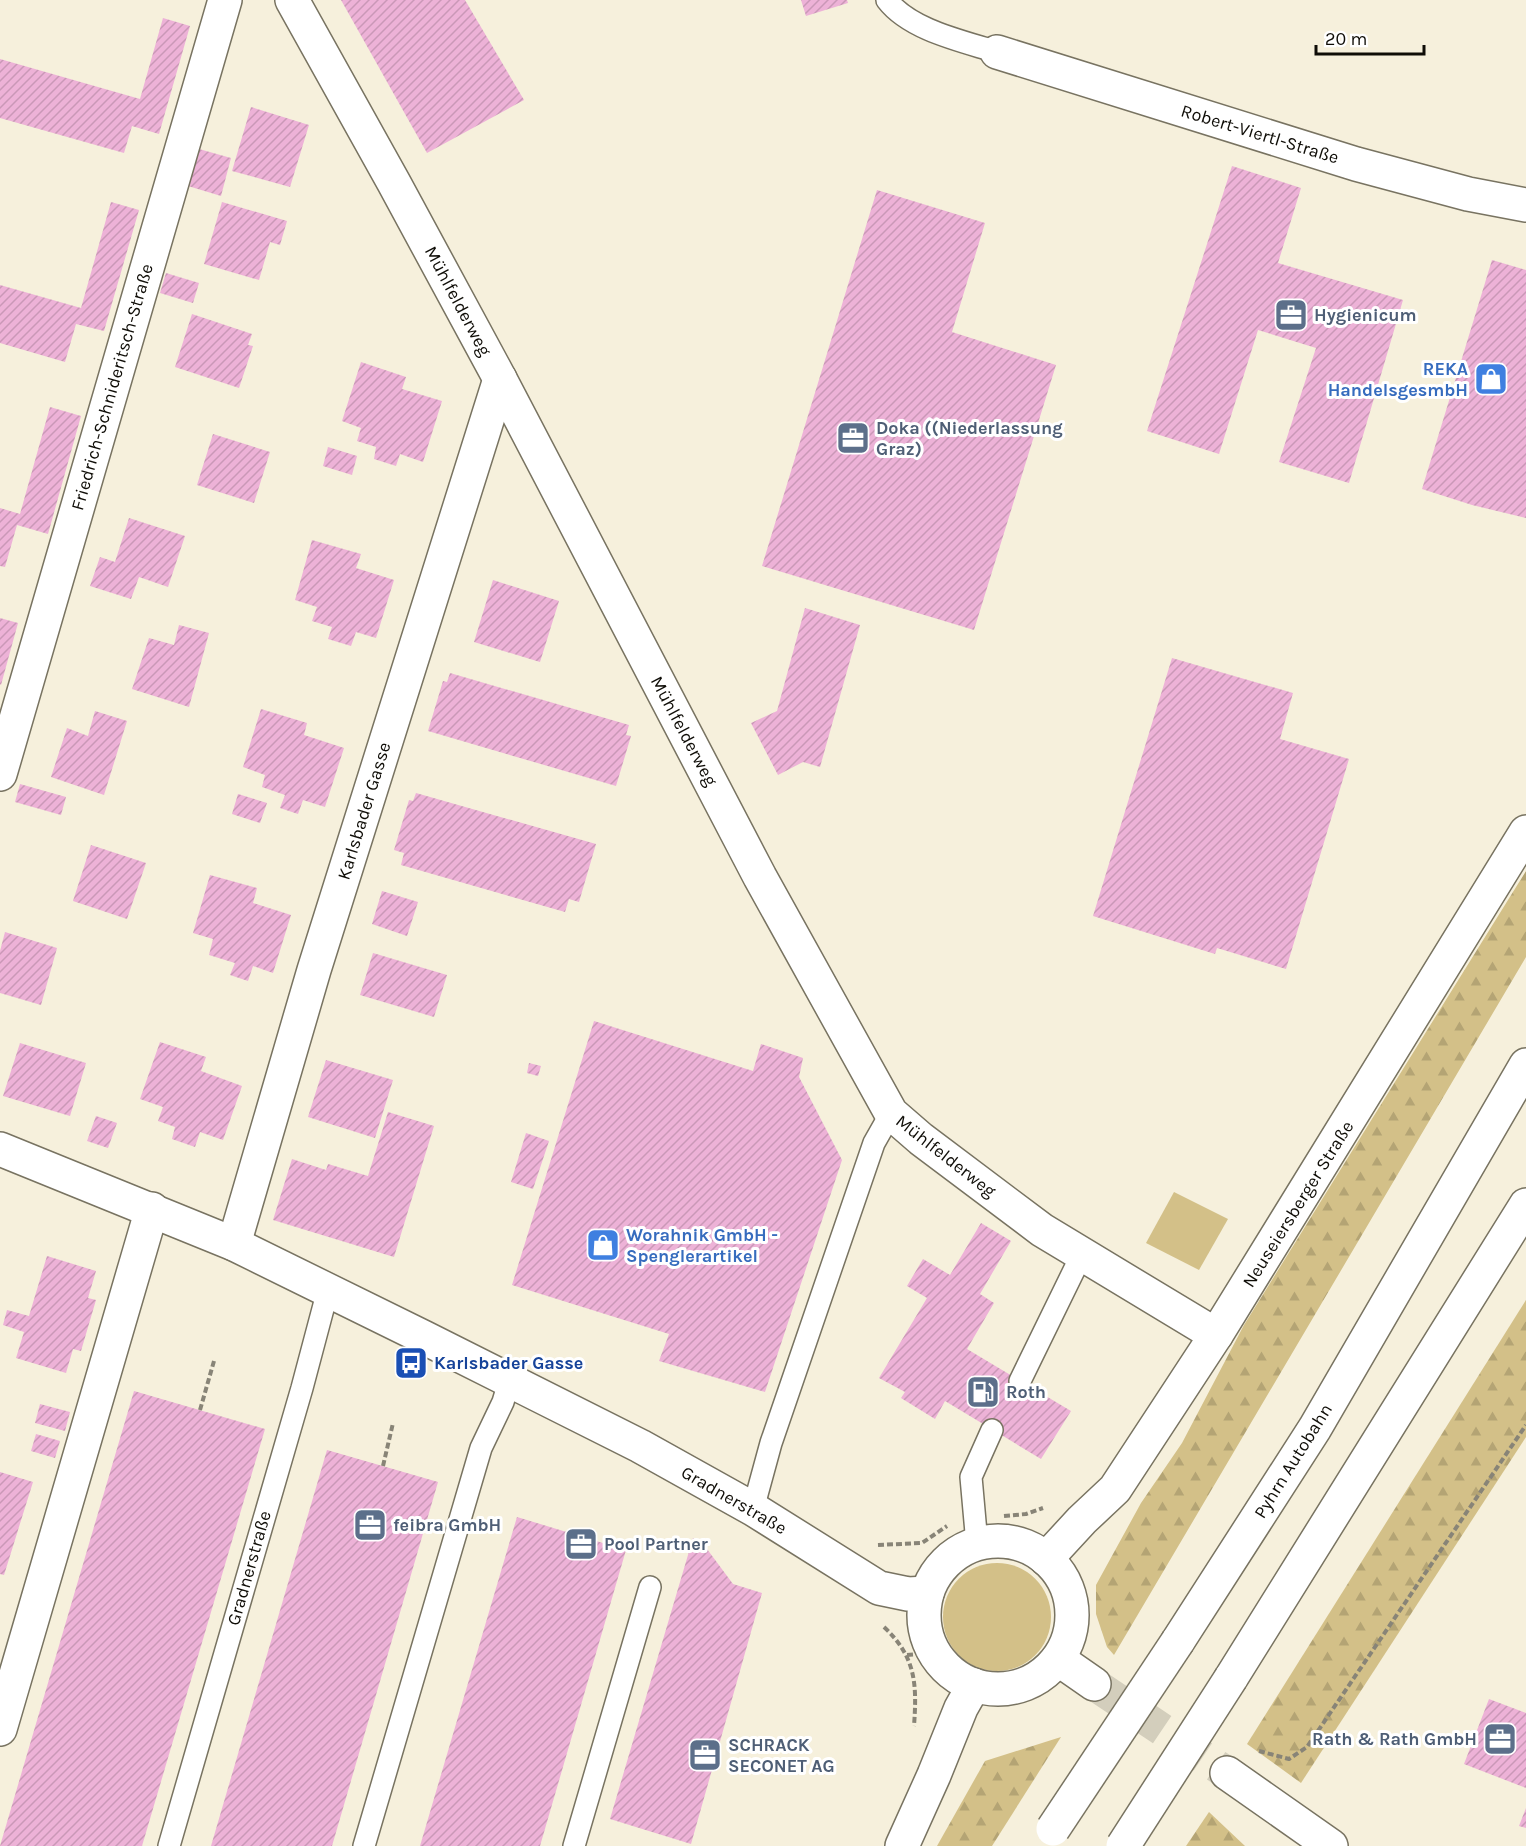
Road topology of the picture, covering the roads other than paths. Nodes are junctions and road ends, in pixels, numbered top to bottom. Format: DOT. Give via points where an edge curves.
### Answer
graph roads {
  1 [pos="225,0"];
  2 [pos="292,0"];
  3 [pos="887,0"];
  4 [pos="997,52"];
  5 [pos="1526,205"];
  6 [pos="500,379"];
  7 [pos="0,774"];
  8 [pos="1526,832"];
  9 [pos="1526,1065"];
  10 [pos="891,1113"];
  11 [pos="0,1149"];
  12 [pos="1526,1205"];
  13 [pos="152,1209"];
  14 [pos="234,1244"];
  15 [pos="1082,1254"];
  16 [pos="328,1290"];
  17 [pos="1216,1335"];
  18 [pos="1020,1381"];
  19 [pos="509,1382"];
  20 [pos="992,1430"];
  21 [pos="753,1509"];
  22 [pos="977,1544"];
  23 [pos="1046,1558"];
  24 [pos="650,1587"];
  25 [pos="927,1593"];
  26 [pos="1058,1659"];
  27 [pos="1094,1684"];
  28 [pos="974,1685"];
  29 [pos="0,1729"];
  30 [pos="1227,1773"];
  31 [pos="1048,1838"];
  32 [pos="169,1846"];
  33 [pos="364,1846"];
  34 [pos="574,1846"];
  35 [pos="902,1846"];
  36 [pos="1123,1846"];
  37 [pos="1331,1846"];
  1 -- 7 [label="main road, Friedrich-Schnideritsch-Straße"];
  2 -- 6 [label="main road, Mühlfelderweg"];
  3 -- 4 [label="lane" via="895,11 937,33"];
  4 -- 5 [label="main road, Robert-Viertl-Straße" via="1356,164"];
  6 -- 10 [label="main road, Mühlfelderweg" via="760,877"];
  6 -- 14 [label="main road, Karlsbader Gasse" via="314,970"];
  8 -- 17 [label="main road, Neuseiersberger Straße"];
  9 -- 31 [label="main road, Pyhrn Autobahn, bridge" via="1315,1428"];
  10 -- 15 [label="main road, Mühlfelderweg" via="1042,1230"];
  10 -- 21 [label="lane" via="870,1155 771,1443"];
  11 -- 13 [label="main road, Gradnerstraße"];
  12 -- 36 [label="main road, bridge"];
  13 -- 14 [label="main road, Gradnerstraße"];
  13 -- 29 [label="main road"];
  14 -- 16 [label="main road, Gradnerstraße"];
  15 -- 17 [label="main road, Mühlfelderweg"];
  15 -- 18 [label="lane"];
  16 -- 19 [label="main road, Gradnerstraße"];
  16 -- 32 [label="lane, Gradnerstraße"];
  17 -- 23 [label="main road, Neuseiersberger Straße" via="1114,1490"];
  19 -- 21 [label="main road, Gradnerstraße" via="640,1446"];
  19 -- 33 [label="lane" via="481,1448"];
  20 -- 22 [label="lane" via="971,1477"];
  21 -- 25 [label="main road, Gradnerstraße" via="879,1588"];
  22 -- 23 [label="main road" via="1013,1543"];
  22 -- 25 [label="main road" via="946,1562"];
  23 -- 26 [label="main road" via="1067,1588 1072,1613 1069,1637"];
  24 -- 34 [label="lane"];
  25 -- 28 [label="main road" via="924,1608 928,1641 921,1654"];
  26 -- 27 [label="main road"];
  26 -- 28 [label="main road" via="1039,1678 1014,1688"];
  28 -- 35 [label="main road"];
  30 -- 37 [label="main road"];
}
